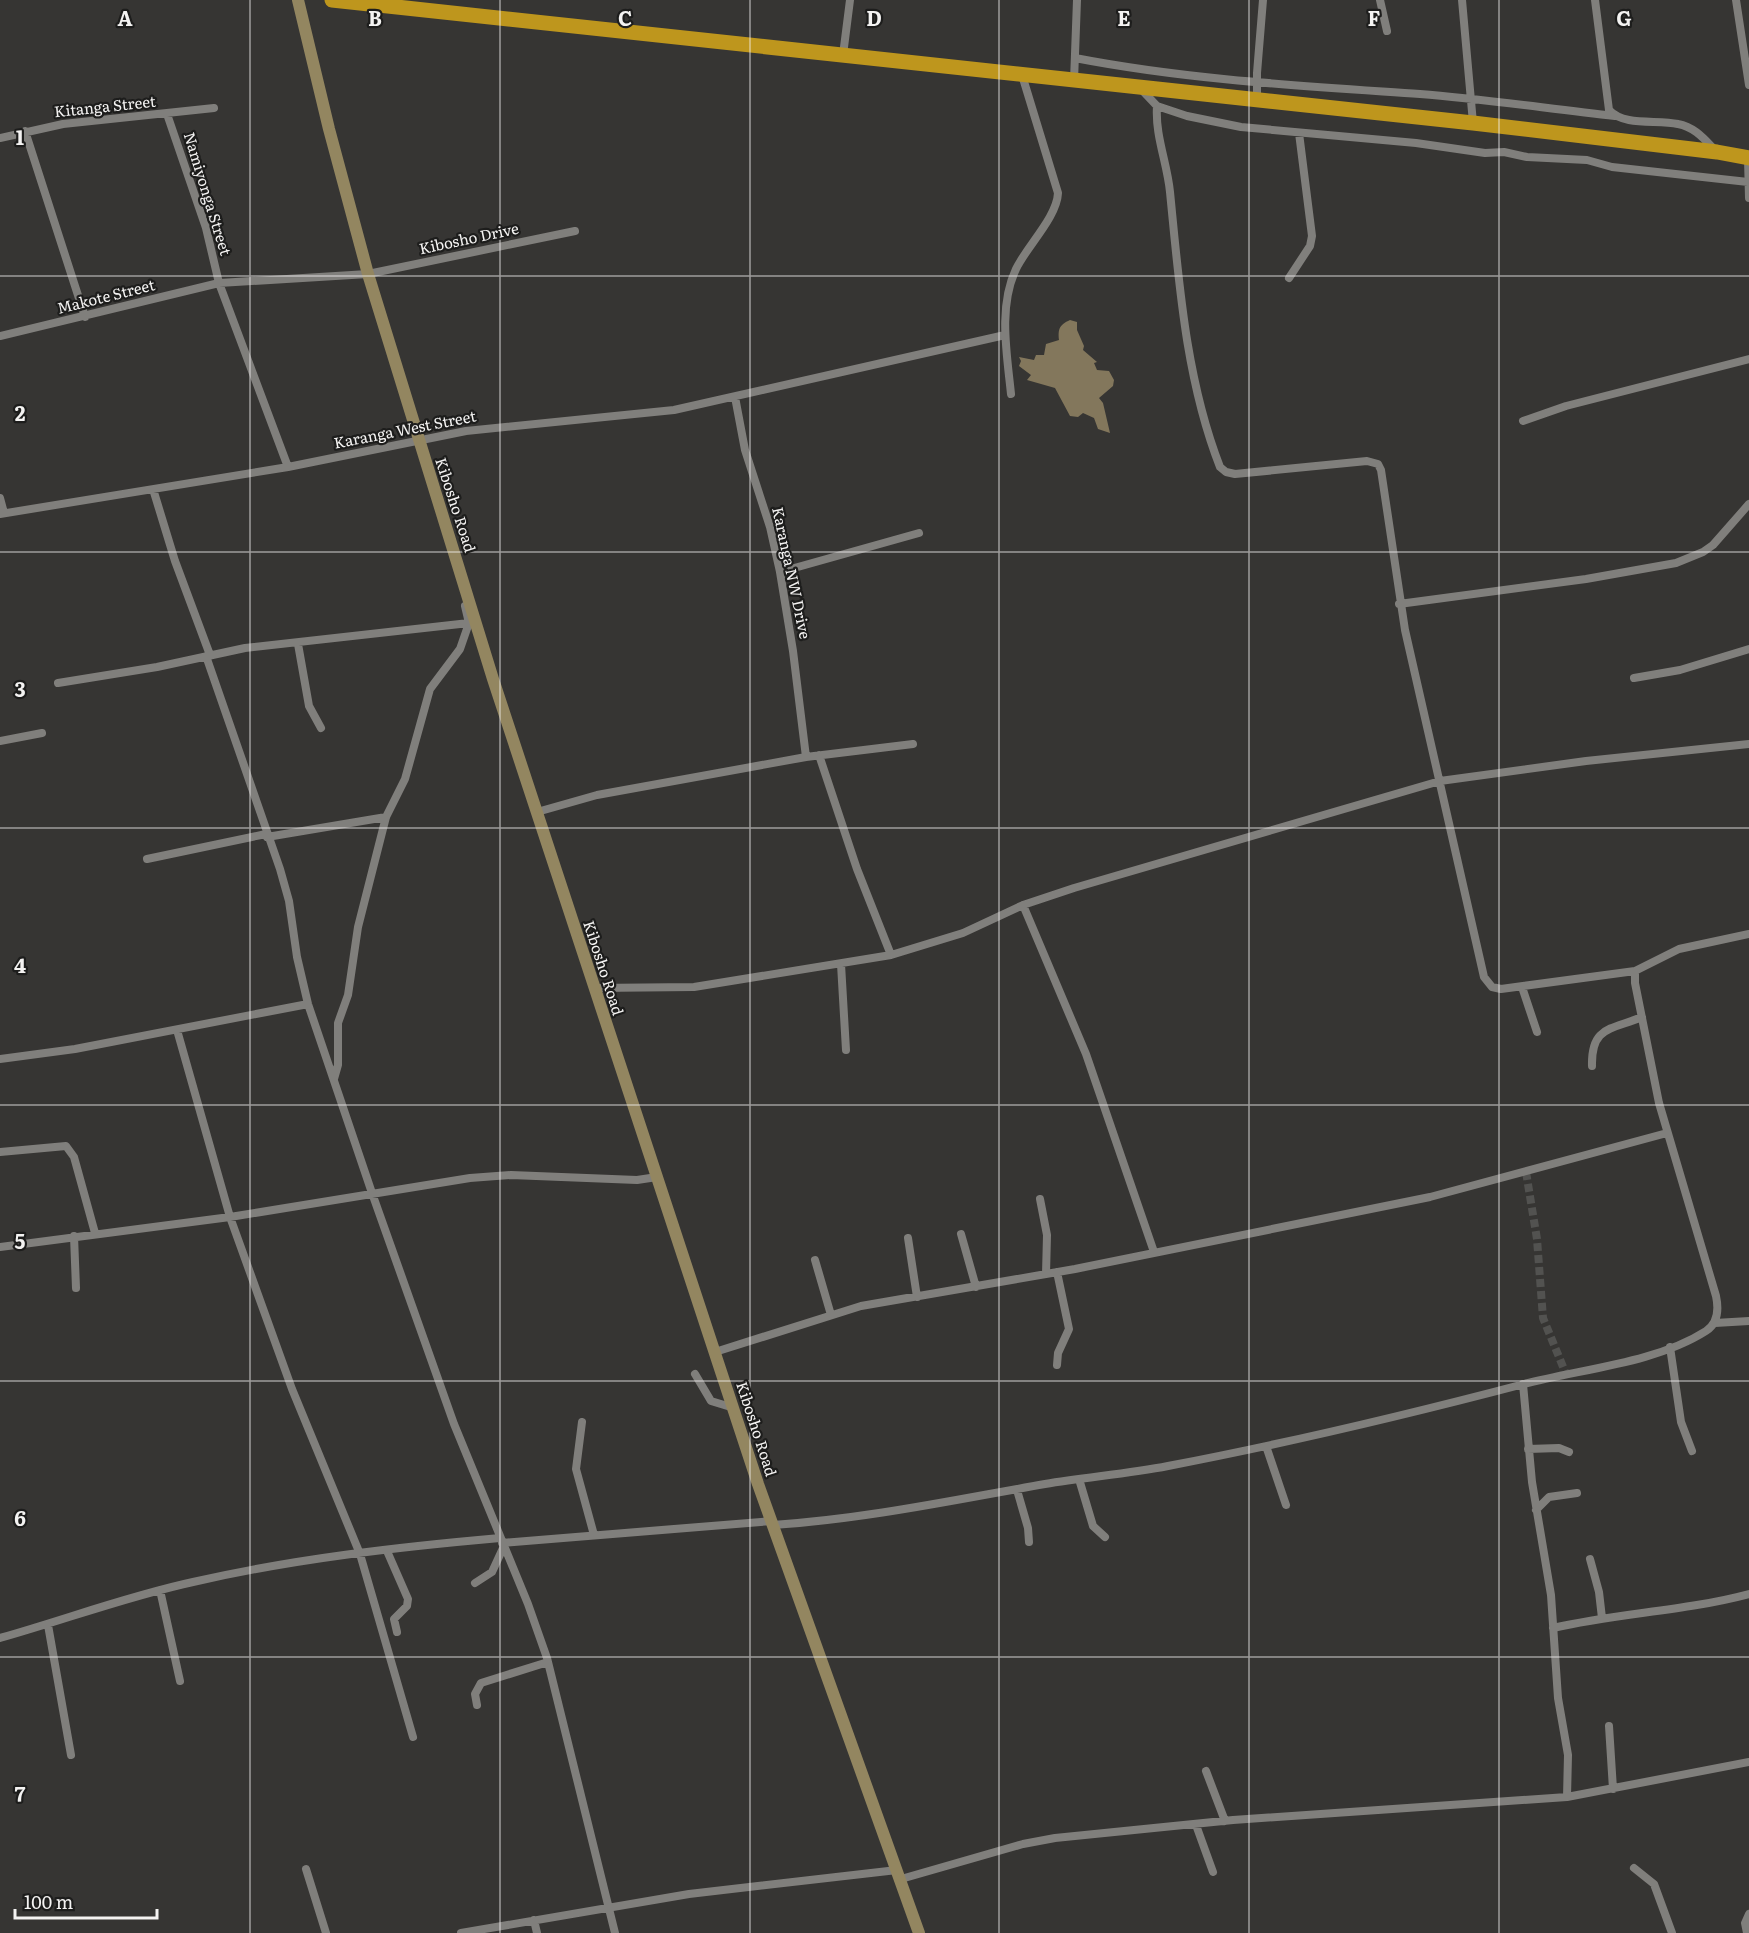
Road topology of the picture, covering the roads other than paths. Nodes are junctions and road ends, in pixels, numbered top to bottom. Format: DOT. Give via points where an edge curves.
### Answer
graph roads {
  1 [pos="298,0"];
  2 [pos="332,0"];
  3 [pos="850,0"];
  4 [pos="1077,0"];
  5 [pos="1263,0"];
  6 [pos="1380,0"];
  7 [pos="1462,0"];
  8 [pos="1595,0"];
  9 [pos="1736,0"];
  10 [pos="363,2"];
  11 [pos="1387,32"];
  12 [pos="843,55"];
  13 [pos="1074,58"];
  14 [pos="1022,75"];
  15 [pos="1074,81"];
  16 [pos="1257,84"];
  17 [pos="1749,85"];
  18 [pos="1139,88"];
  19 [pos="1472,100"];
  20 [pos="1257,101"];
  21 [pos="1157,106"];
  22 [pos="214,108"];
  23 [pos="167,114"];
  24 [pos="1615,116"];
  25 [pos="1473,123"];
  26 [pos="25,131"];
  27 [pos="1299,133"];
  28 [pos="0,138"];
  29 [pos="1717,152"];
  30 [pos="1748,158"];
  31 [pos="1748,182"];
  32 [pos="1749,198"];
  33 [pos="574,231"];
  34 [pos="368,274"];
  35 [pos="1289,279"];
  36 [pos="219,283"];
  37 [pos="85,317"];
  38 [pos="1005,335"];
  39 [pos="0,336"];
  40 [pos="1749,359"];
  41 [pos="1011,394"];
  42 [pos="735,397"];
  43 [pos="1523,421"];
  44 [pos="419,441"];
  45 [pos="288,467"];
  46 [pos="153,489"];
  47 [pos="0,498"];
  48 [pos="1749,504"];
  49 [pos="2,514"];
  50 [pos="919,533"];
  51 [pos="452,547"];
  52 [pos="780,572"];
  53 [pos="1400,604"];
  54 [pos="469,623"];
  55 [pos="298,644"];
  56 [pos="1749,649"];
  57 [pos="208,656"];
  58 [pos="1634,678"];
  59 [pos="58,683"];
  60 [pos="321,728"];
  61 [pos="42,733"];
  62 [pos="0,741"];
  63 [pos="913,744"];
  64 [pos="1749,744"];
  65 [pos="819,755"];
  66 [pos="806,758"];
  67 [pos="1440,781"];
  68 [pos="537,812"];
  69 [pos="386,817"];
  70 [pos="267,836"];
  71 [pos="147,859"];
  72 [pos="1023,905"];
  73 [pos="1749,934"];
  74 [pos="891,955"];
  75 [pos="841,964"];
  76 [pos="1635,971"];
  77 [pos="1522,987"];
  78 [pos="594,988"];
  79 [pos="308,1004"];
  80 [pos="1642,1017"];
  81 [pos="177,1030"];
  82 [pos="1537,1032"];
  83 [pos="846,1050"];
  84 [pos="0,1059"];
  85 [pos="1592,1066"];
  86 [pos="334,1079"];
  87 [pos="1667,1132"];
  88 [pos="0,1152"];
  89 [pos="657,1177"];
  90 [pos="372,1193"];
  91 [pos="1040,1199"];
  92 [pos="230,1217"];
  93 [pos="94,1233"];
  94 [pos="961,1234"];
  95 [pos="74,1236"];
  96 [pos="908,1238"];
  97 [pos="0,1247"];
  98 [pos="1154,1252"];
  99 [pos="815,1260"];
  100 [pos="1057,1272"];
  101 [pos="1046,1274"];
  102 [pos="976,1287"];
  103 [pos="76,1288"];
  104 [pos="916,1297"];
  105 [pos="831,1315"];
  106 [pos="1749,1321"];
  107 [pos="1715,1323"];
  108 [pos="1670,1347"];
  109 [pos="715,1352"];
  110 [pos="1057,1365"];
  111 [pos="695,1374"];
  112 [pos="1523,1384"];
  113 [pos="734,1408"];
  114 [pos="582,1422"];
  115 [pos="1266,1446"];
  116 [pos="1528,1449"];
  117 [pos="1692,1451"];
  118 [pos="1569,1452"];
  119 [pos="1078,1479"];
  120 [pos="1017,1490"];
  121 [pos="1577,1493"];
  122 [pos="1286,1506"];
  123 [pos="1536,1510"];
  124 [pos="772,1523"];
  125 [pos="594,1535"];
  126 [pos="1105,1537"];
  127 [pos="502,1542"];
  128 [pos="1029,1542"];
  129 [pos="387,1551"];
  130 [pos="360,1554"];
  131 [pos="1590,1559"];
  132 [pos="475,1583"];
  133 [pos="160,1590"];
  134 [pos="1749,1594"];
  135 [pos="1602,1618"];
  136 [pos="48,1625"];
  137 [pos="1553,1628"];
  138 [pos="397,1632"];
  139 [pos="0,1638"];
  140 [pos="548,1662"];
  141 [pos="180,1681"];
  142 [pos="477,1705"];
  143 [pos="1609,1726"];
  144 [pos="413,1737"];
  145 [pos="71,1755"];
  146 [pos="1749,1762"];
  147 [pos="1206,1771"];
  148 [pos="1613,1789"];
  149 [pos="1567,1797"];
  150 [pos="1225,1821"];
  151 [pos="1196,1825"];
  152 [pos="1634,1868"];
  153 [pos="306,1869"];
  154 [pos="1213,1872"];
  155 [pos="899,1874"];
  156 [pos="607,1907"];
  157 [pos="1749,1914"];
  158 [pos="534,1920"];
  159 [pos="326,1933"];
  160 [pos="461,1933"];
  161 [pos="537,1933"];
  162 [pos="615,1933"];
  163 [pos="919,1933"];
  164 [pos="1672,1933"];
  165 [pos="1747,1933"];
  1 -- 34 [label="street, Kibosho Road"];
  2 -- 10 [label="highway"];
  3 -- 12 [label="street"];
  4 -- 13 [label="street"];
  5 -- 16 [label="street"];
  6 -- 11 [label="street"];
  7 -- 19 [label="street"];
  8 -- 24 [label="street" via="1606,97"];
  9 -- 17 [label="street"];
  10 -- 12 [label="highway"];
  12 -- 14 [label="highway"];
  13 -- 15 [label="street"];
  13 -- 16 [label="street" via="1135,70"];
  14 -- 15 [label="highway"];
  14 -- 38 [label="street" via="1056,182 1058,202 1014,273"];
  15 -- 18 [label="highway"];
  16 -- 19 [label="street"];
  16 -- 20 [label="street"];
  18 -- 20 [label="highway"];
  18 -- 21 [label="street"];
  19 -- 24 [label="street"];
  19 -- 25 [label="street"];
  20 -- 25 [label="highway"];
  21 -- 27 [label="street" via="1241,127"];
  21 -- 53 [label="street" via="1180,303 1221,467 1235,474 1355,461 1378,464 1382,470"];
  22 -- 23 [label="street, Kitanga Street"];
  23 -- 26 [label="street, Kitanga Street"];
  23 -- 36 [label="street, Namiyonga Street" via="206,228"];
  24 -- 29 [label="street" via="1680,124 1695,131"];
  25 -- 29 [label="highway"];
  26 -- 28 [label="street, Kitanga Street"];
  26 -- 37 [label="street"];
  27 -- 31 [label="street" via="1587,160 1612,167"];
  27 -- 35 [label="street" via="1312,236"];
  29 -- 30 [label="highway"];
  30 -- 31 [label="street"];
  31 -- 32 [label="street"];
  33 -- 34 [label="street, Kibosho Drive"];
  34 -- 36 [label="street, Makote Street"];
  34 -- 44 [label="street, Kibosho Road"];
  36 -- 37 [label="street, Makote Street"];
  36 -- 45 [label="street"];
  37 -- 39 [label="street, Makote Street"];
  38 -- 41 [label="street"];
  38 -- 42 [label="street, Karanga West Street"];
  40 -- 43 [label="street" via="1566,406"];
  42 -- 44 [label="street, Karanga West Street" via="674,410 508,426"];
  42 -- 52 [label="street, Karanga NW Drive" via="745,450 768,519"];
  44 -- 45 [label="street, Karanga West Street"];
  44 -- 51 [label="street, Kibosho Road"];
  45 -- 46 [label="street, Karanga West Street"];
  46 -- 49 [label="street, Karanga West Street"];
  46 -- 57 [label="street"];
  47 -- 49 [label="street"];
  48 -- 53 [label="street" via="1713,545 1676,563"];
  50 -- 52 [label="street"];
  51 -- 54 [label="street"];
  51 -- 68 [label="street, Kibosho Road"];
  52 -- 66 [label="street, Karanga NW Drive"];
  53 -- 67 [label="street"];
  54 -- 55 [label="street"];
  54 -- 69 [label="street" via="460,649 430,689 405,779"];
  55 -- 57 [label="street" via="245,648"];
  55 -- 60 [label="street" via="309,706"];
  56 -- 58 [label="street"];
  57 -- 59 [label="street"];
  57 -- 70 [label="street"];
  61 -- 62 [label="street"];
  63 -- 65 [label="street"];
  64 -- 67 [label="street"];
  65 -- 66 [label="street"];
  65 -- 74 [label="street"];
  66 -- 68 [label="street" via="597,795"];
  67 -- 72 [label="street"];
  67 -- 77 [label="street" via="1484,977 1492,987"];
  68 -- 78 [label="street, Kibosho Road"];
  69 -- 70 [label="street"];
  69 -- 86 [label="street" via="358,927 348,995 338,1023"];
  70 -- 71 [label="street"];
  70 -- 79 [label="street" via="289,901"];
  72 -- 74 [label="street" via="963,933"];
  72 -- 98 [label="street" via="1086,1054"];
  73 -- 76 [label="street" via="1679,949"];
  74 -- 75 [label="street"];
  75 -- 78 [label="street" via="694,987"];
  75 -- 83 [label="street"];
  76 -- 77 [label="street"];
  76 -- 80 [label="street"];
  77 -- 82 [label="street"];
  78 -- 89 [label="street, Kibosho Road"];
  79 -- 81 [label="street"];
  79 -- 86 [label="street"];
  80 -- 85 [label="street" via="1598,1036 1593,1042"];
  80 -- 87 [label="street"];
  81 -- 84 [label="street"];
  81 -- 92 [label="street"];
  86 -- 90 [label="street"];
  87 -- 98 [label="street" via="1430,1197"];
  87 -- 107 [label="street" via="1714,1285 1718,1305"];
  88 -- 93 [label="street" via="66,1146 74,1157"];
  89 -- 90 [label="street" via="511,1175"];
  89 -- 109 [label="street, Kibosho Road"];
  90 -- 92 [label="street"];
  90 -- 127 [label="street" via="454,1424"];
  91 -- 101 [label="street" via="1047,1224"];
  92 -- 93 [label="street"];
  92 -- 130 [label="street" via="291,1389"];
  93 -- 95 [label="street"];
  94 -- 102 [label="street"];
  95 -- 97 [label="street"];
  95 -- 103 [label="street"];
  96 -- 104 [label="street"];
  98 -- 100 [label="street"];
  99 -- 105 [label="street"];
  100 -- 101 [label="street"];
  100 -- 110 [label="street" via="1069,1329"];
  101 -- 102 [label="street"];
  102 -- 104 [label="street"];
  104 -- 105 [label="street"];
  105 -- 109 [label="street"];
  106 -- 107 [label="street"];
  107 -- 108 [label="street"];
  108 -- 112 [label="street"];
  108 -- 117 [label="street" via="1682,1422"];
  109 -- 113 [label="street, Kibosho Road"];
  111 -- 113 [label="street" via="711,1401"];
  112 -- 115 [label="street" via="1408,1415"];
  112 -- 116 [label="street"];
  113 -- 124 [label="street, Kibosho Road"];
  114 -- 125 [label="street" via="576,1469"];
  115 -- 119 [label="street" via="1170,1466"];
  115 -- 122 [label="street"];
  116 -- 118 [label="street" via="1559,1448"];
  116 -- 123 [label="street"];
  119 -- 120 [label="street"];
  119 -- 126 [label="street" via="1093,1526"];
  120 -- 124 [label="street" via="869,1517"];
  120 -- 128 [label="street"];
  121 -- 123 [label="street" via="1549,1497"];
  123 -- 137 [label="street"];
  124 -- 125 [label="street"];
  124 -- 155 [label="street, Kibosho Road"];
  125 -- 127 [label="street"];
  127 -- 129 [label="street"];
  127 -- 132 [label="street" via="492,1572"];
  127 -- 140 [label="street"];
  129 -- 130 [label="street"];
  129 -- 138 [label="street" via="408,1599 407,1606 394,1618"];
  130 -- 133 [label="street" via="241,1572"];
  130 -- 144 [label="street"];
  131 -- 135 [label="street"];
  133 -- 136 [label="street"];
  133 -- 141 [label="street"];
  134 -- 135 [label="street"];
  135 -- 137 [label="street"];
  136 -- 139 [label="street"];
  136 -- 145 [label="street"];
  137 -- 149 [label="street" via="1558,1698 1569,1763"];
  140 -- 142 [label="street" via="481,1683 475,1694"];
  140 -- 156 [label="street"];
  143 -- 148 [label="street"];
  146 -- 148 [label="street"];
  147 -- 150 [label="street"];
  148 -- 149 [label="street"];
  149 -- 150 [label="street"];
  150 -- 151 [label="street"];
  151 -- 154 [label="street"];
  151 -- 155 [label="street" via="1039,1841"];
  152 -- 164 [label="street" via="1654,1884"];
  153 -- 159 [label="street"];
  155 -- 156 [label="street" via="689,1894"];
  155 -- 163 [label="street, Kibosho Road"];
  156 -- 158 [label="street"];
  156 -- 162 [label="street"];
  157 -- 165 [label="street" via="1745,1923"];
  158 -- 160 [label="street"];
  158 -- 161 [label="street"];
}
